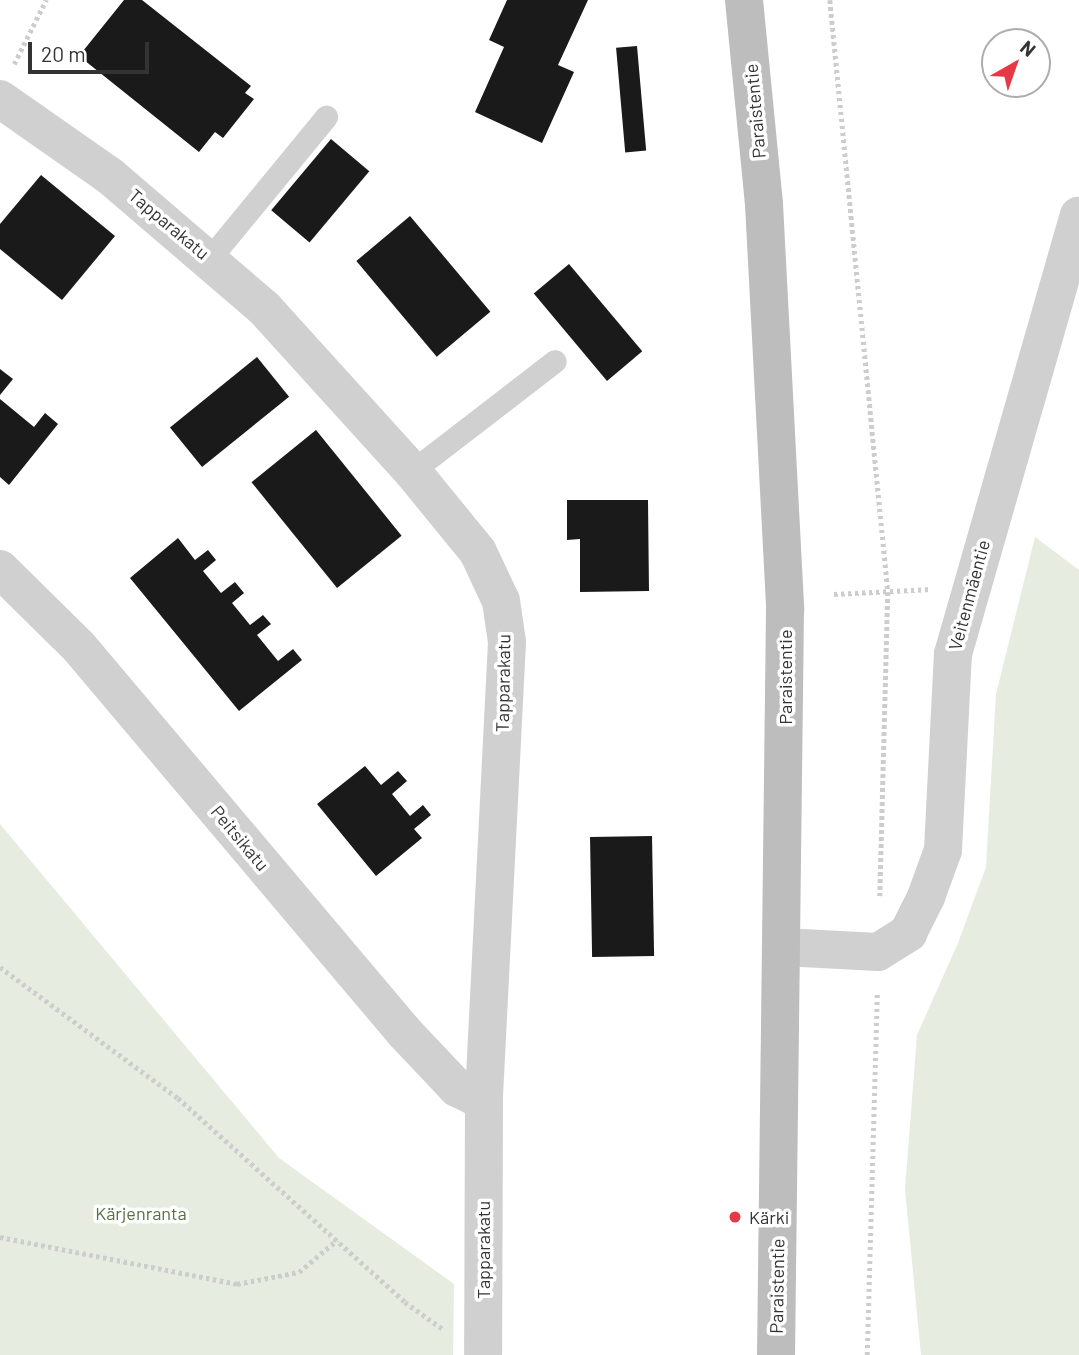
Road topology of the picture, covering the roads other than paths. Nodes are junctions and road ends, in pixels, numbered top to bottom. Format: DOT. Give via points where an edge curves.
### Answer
graph roads {
  1 [pos="744,0"];
  2 [pos="11,78"];
  3 [pos="326,117"];
  4 [pos="1079,216"];
  5 [pos="210,258"];
  6 [pos="555,361"];
  7 [pos="412,471"];
  8 [pos="0,569"];
  9 [pos="783,947"];
  10 [pos="484,1101"];
  11 [pos="483,1353"];
  12 [pos="776,1355"];
  1 -- 9 [label="main road, Paraistentie" via="764,204 785,610"];
  2 -- 5 [label="street, Tapparakatu" via="110,176"];
  3 -- 5 [label="lane"];
  4 -- 9 [label="street, Veitenmäentie" via="953,654 943,850 908,933 878,952"];
  5 -- 7 [label="street, Tapparakatu" via="321,368"];
  6 -- 7 [label="lane"];
  7 -- 10 [label="street, Tapparakatu" via="478,552 501,601 507,642"];
  8 -- 10 [label="street, Peitsikatu" via="79,647 405,1033 457,1088"];
  9 -- 12 [label="main road, Paraistentie"];
  10 -- 11 [label="street, Tapparakatu"];
}
